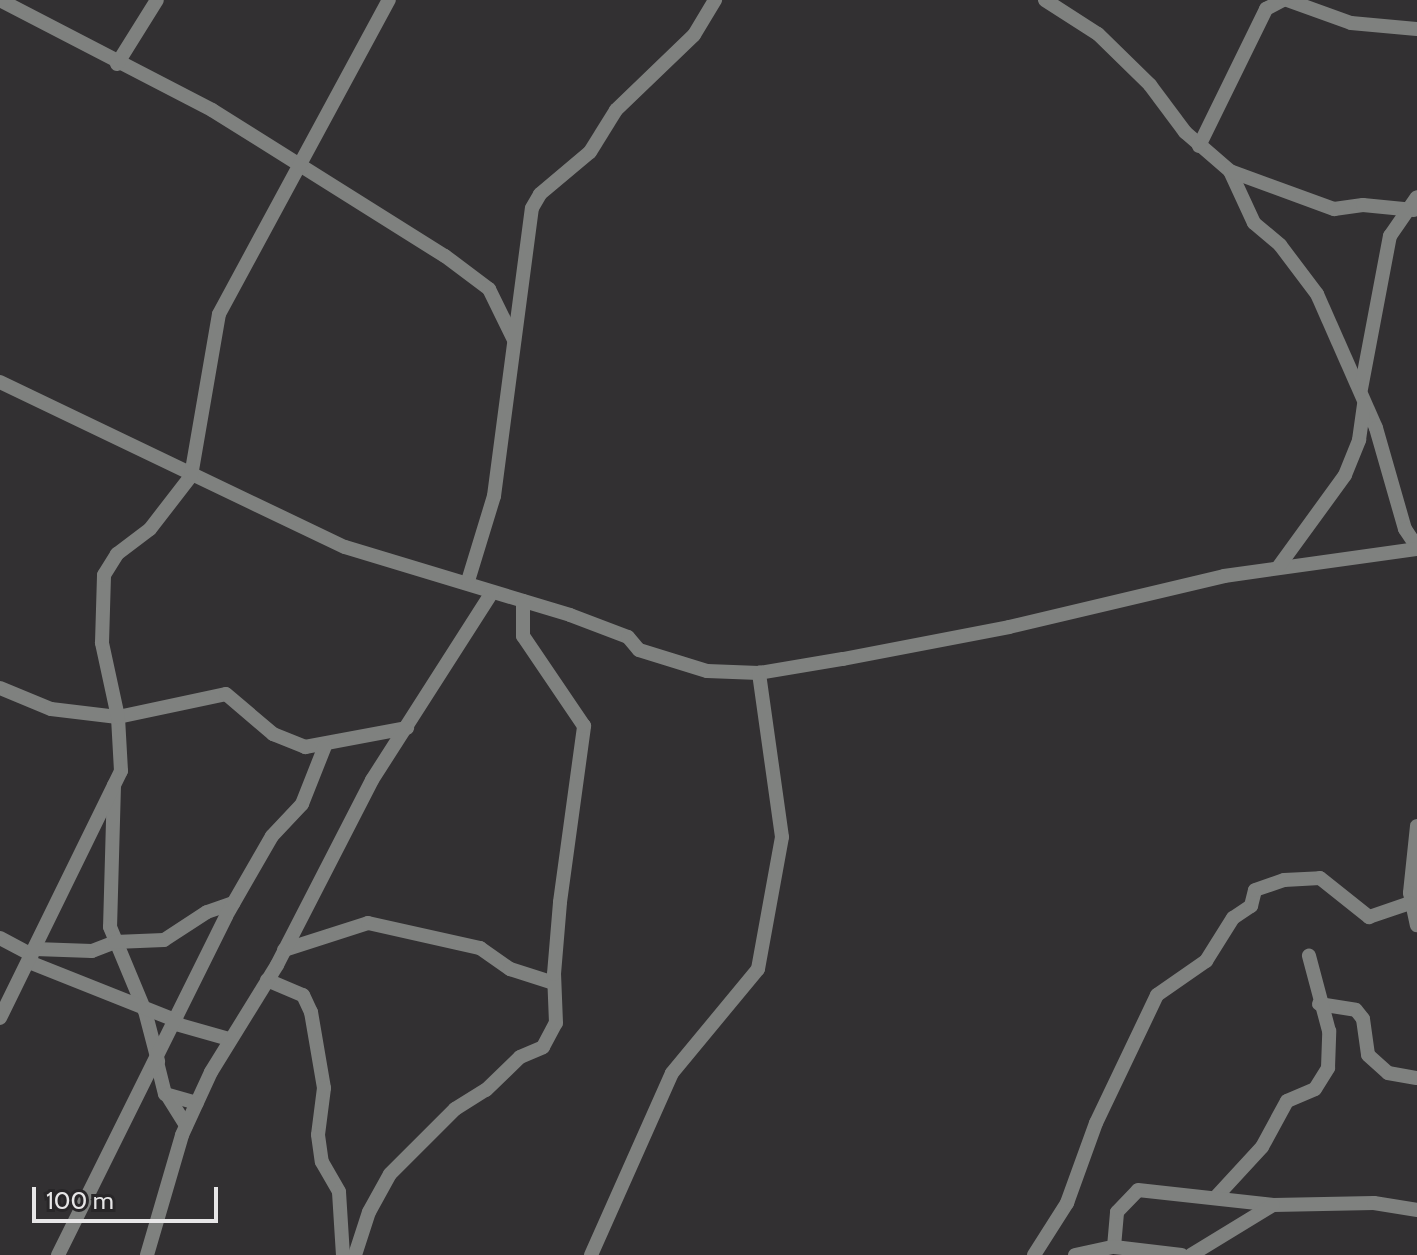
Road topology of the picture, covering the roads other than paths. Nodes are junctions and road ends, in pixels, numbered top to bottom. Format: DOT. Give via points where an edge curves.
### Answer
graph roads {
  1 [pos="0,0"];
  2 [pos="157,0"];
  3 [pos="389,0"];
  4 [pos="715,0"];
  5 [pos="1045,0"];
  6 [pos="1285,0"];
  7 [pos="1417,29"];
  8 [pos="117,64"];
  9 [pos="1199,146"];
  10 [pos="297,166"];
  11 [pos="1230,171"];
  12 [pos="1414,206"];
  13 [pos="514,340"];
  14 [pos="0,382"];
  15 [pos="1363,394"];
  16 [pos="191,476"];
  17 [pos="1417,548"];
  18 [pos="1279,566"];
  19 [pos="468,581"];
  20 [pos="492,592"];
  21 [pos="523,601"];
  22 [pos="759,673"];
  23 [pos="0,688"];
  24 [pos="118,717"];
  25 [pos="407,728"];
  26 [pos="325,746"];
  27 [pos="114,784"];
  28 [pos="1417,826"];
  29 [pos="233,903"];
  30 [pos="1410,903"];
  31 [pos="1417,925"];
  32 [pos="0,938"];
  33 [pos="115,942"];
  34 [pos="284,950"];
  35 [pos="32,955"];
  36 [pos="1309,956"];
  37 [pos="267,980"];
  38 [pos="554,983"];
  39 [pos="1319,1004"];
  40 [pos="145,1011"];
  41 [pos="0,1018"];
  42 [pos="176,1022"];
  43 [pos="229,1039"];
  44 [pos="158,1061"];
  45 [pos="1417,1078"];
  46 [pos="167,1095"];
  47 [pos="197,1103"];
  48 [pos="186,1126"];
  49 [pos="1215,1198"];
  50 [pos="1273,1205"];
  51 [pos="1417,1210"];
  52 [pos="1114,1247"];
  53 [pos="58,1255"];
  54 [pos="147,1255"];
  55 [pos="343,1255"];
  56 [pos="355,1255"];
  57 [pos="591,1255"];
  58 [pos="1034,1255"];
  59 [pos="1075,1255"];
  60 [pos="1182,1255"];
  61 [pos="1191,1255"];
  1 -- 8 [label="street"];
  2 -- 8 [label="street"];
  3 -- 10 [label="street"];
  4 -- 13 [label="street" via="694,35 616,110 590,152 540,194 525,227"];
  5 -- 9 [label="street" via="1098,34 1150,85"];
  6 -- 7 [label="street" via="1351,23"];
  6 -- 9 [label="street" via="1266,9"];
  8 -- 10 [label="street" via="212,110"];
  9 -- 11 [label="street"];
  10 -- 13 [label="street" via="445,256 489,289"];
  10 -- 16 [label="street" via="219,314"];
  11 -- 12 [label="street" via="1334,209"];
  11 -- 15 [label="street" via="1254,223 1280,245 1317,294 1340,354"];
  12 -- 15 [label="street" via="1390,236"];
  13 -- 19 [label="street" via="494,496"];
  14 -- 16 [label="street"];
  15 -- 17 [label="street" via="1405,529"];
  15 -- 18 [label="street" via="1359,440 1345,475"];
  16 -- 19 [label="street" via="345,547"];
  16 -- 24 [label="street" via="150,529 117,554 104,575 102,643"];
  17 -- 18 [label="street"];
  18 -- 22 [label="street" via="1009,627"];
  19 -- 20 [label="street"];
  20 -- 21 [label="street"];
  20 -- 25 [label="street"];
  21 -- 22 [label="street" via="628,637 639,650 664,660 707,671"];
  21 -- 38 [label="street" via="523,636 584,726"];
  22 -- 57 [label="street" via="782,837 758,969 672,1073"];
  23 -- 24 [label="street" via="51,709"];
  24 -- 26 [label="street" via="226,694 273,734 305,747"];
  24 -- 27 [label="street" via="122,757"];
  25 -- 26 [label="street"];
  25 -- 34 [label="street" via="372,780"];
  26 -- 29 [label="street" via="302,804 272,836"];
  27 -- 33 [label="street" via="109,908"];
  27 -- 35 [label="street"];
  28 -- 30 [label="street"];
  29 -- 33 [label="street" via="207,912 164,940"];
  29 -- 42 [label="street"];
  30 -- 31 [label="street"];
  30 -- 58 [label="street" via="1369,917 1320,878 1284,880 1255,890 1251,906 1233,918 1206,961 1157,995 1096,1123 1067,1203"];
  32 -- 35 [label="street"];
  33 -- 35 [label="street" via="92,951"];
  33 -- 40 [label="street"];
  34 -- 37 [label="street"];
  34 -- 38 [label="street" via="368,923 480,948 510,969"];
  35 -- 40 [label="street"];
  35 -- 41 [label="street"];
  36 -- 39 [label="street"];
  37 -- 43 [label="street"];
  37 -- 55 [label="street" via="303,995 311,1012 324,1088 318,1135 322,1162 339,1192"];
  38 -- 56 [label="street" via="558,1013 553,1035 455,1109 390,1174 369,1212"];
  39 -- 45 [label="street" via="1356,1010 1363,1019 1368,1055 1388,1073"];
  39 -- 49 [label="street" via="1331,1044 1321,1083 1287,1101 1262,1147"];
  40 -- 42 [label="street"];
  40 -- 44 [label="street"];
  42 -- 43 [label="street"];
  42 -- 44 [label="street"];
  43 -- 47 [label="street"];
  44 -- 46 [label="street"];
  44 -- 53 [label="street"];
  46 -- 47 [label="street"];
  46 -- 48 [label="street"];
  47 -- 48 [label="street"];
  48 -- 54 [label="street"];
  49 -- 50 [label="street"];
  49 -- 52 [label="street" via="1138,1190 1117,1212"];
  50 -- 51 [label="street" via="1374,1203"];
  50 -- 61 [label="street"];
  52 -- 59 [label="street"];
  52 -- 60 [label="street"];
}
